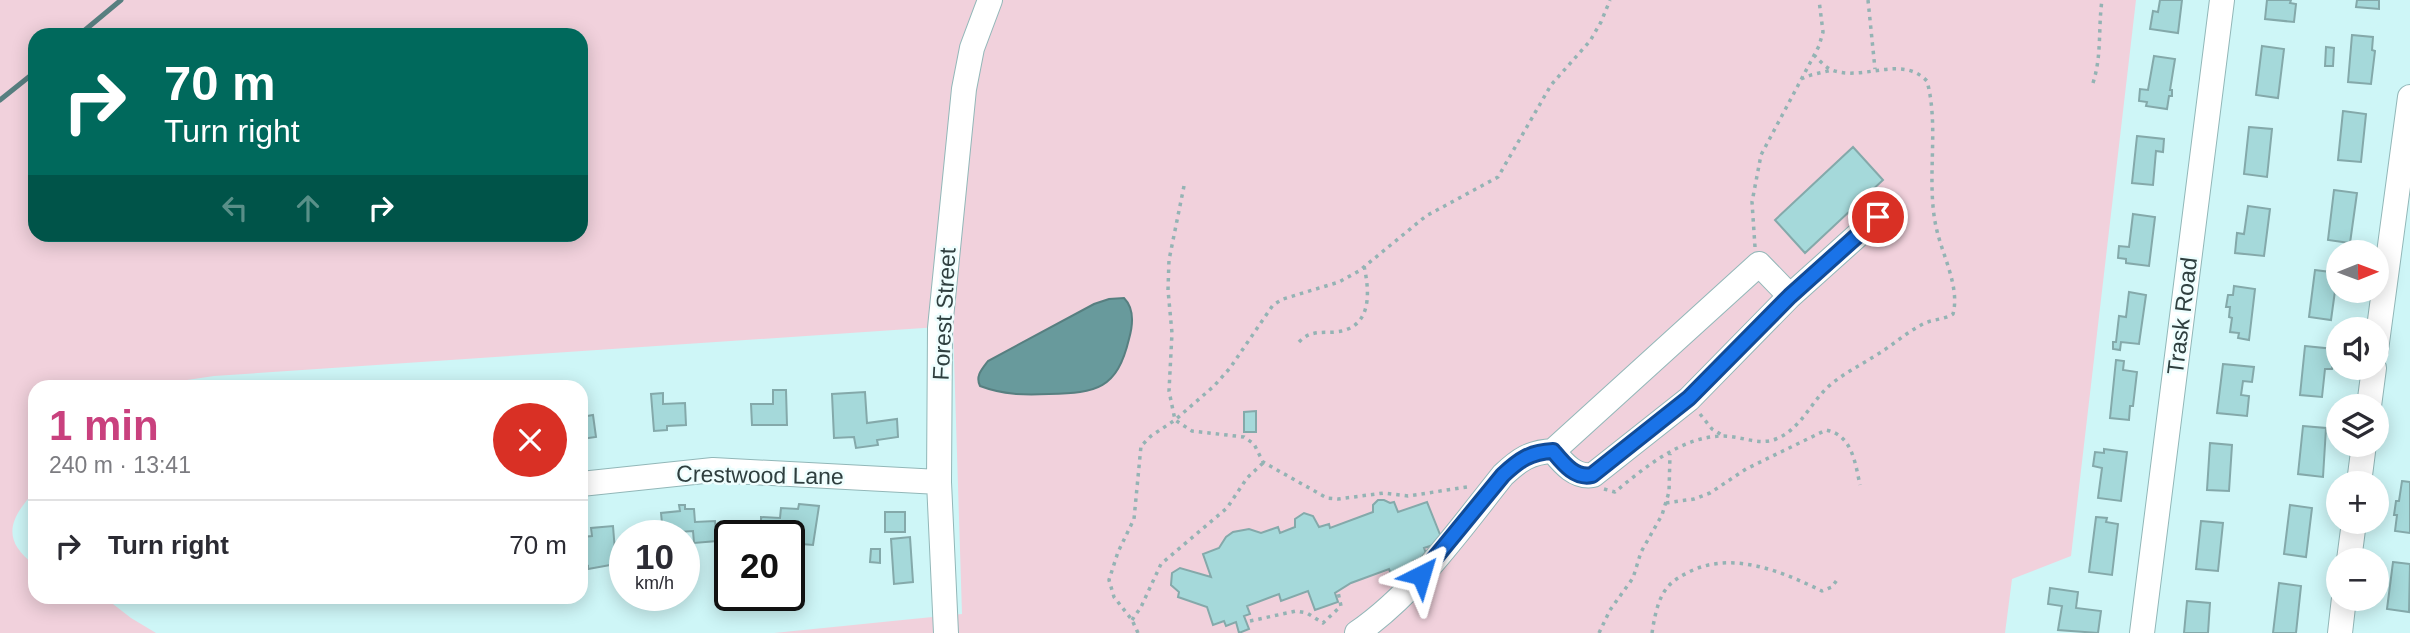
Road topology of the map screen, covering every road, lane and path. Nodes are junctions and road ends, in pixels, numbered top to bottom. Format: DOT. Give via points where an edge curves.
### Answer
graph roads {
  1 [pos="990,0"];
  2 [pos="1610,0"];
  3 [pos="1819,0"];
  4 [pos="1868,0"];
  5 [pos="2102,0"];
  6 [pos="2222,0"];
  7 [pos="1815,56"];
  8 [pos="1875,69"];
  9 [pos="1832,70"];
  10 [pos="1800,80"];
  11 [pos="2093,83"];
  12 [pos="2410,97"];
  13 [pos="1184,186"];
  14 [pos="1878,217"];
  15 [pos="1759,264"];
  16 [pos="1364,266"];
  17 [pos="1790,296"];
  18 [pos="2380,317"];
  19 [pos="1299,342"];
  20 [pos="1689,398"];
  21 [pos="1175,420"];
  22 [pos="1724,436"];
  23 [pos="1553,451"];
  24 [pos="1670,453"];
  25 [pos="1263,462"];
  26 [pos="939,482"];
  27 [pos="588,483"];
  28 [pos="1497,483"];
  29 [pos="1860,485"];
  30 [pos="1600,487"];
  31 [pos="1666,503"];
  32 [pos="1839,578"];
  33 [pos="1338,592"];
  34 [pos="1287,603"];
  35 [pos="2343,611"];
  36 [pos="1289,612"];
  37 [pos="1132,620"];
  38 [pos="1250,621"];
  39 [pos="946,633"];
  40 [pos="1138,633"];
  41 [pos="1357,633"];
  42 [pos="1599,633"];
  43 [pos="1652,633"];
  44 [pos="2142,633"];
  45 [pos="2340,633"];
  1 -- 26 [label="street, Forest Street" via="972,48 964,89 945,265 938,358"];
  2 -- 16 [label="path" via="1590,41 1550,85 1498,177 1426,216"];
  3 -- 7 [label="path" via="1823,32"];
  4 -- 8 [label="path"];
  5 -- 11 [label="path" via="2099,63"];
  6 -- 44 [label="street, Trask Road"];
  7 -- 9 [label="path"];
  7 -- 10 [label="path"];
  8 -- 9 [label="path"];
  8 -- 22 [label="path" via="1910,69 1927,81 1934,212 1955,299 1953,314 1924,323 1848,371 1791,430 1777,438 1763,442"];
  9 -- 10 [label="path"];
  10 -- 15 [label="path" via="1761,155 1752,210"];
  12 -- 18 [label="street"];
  13 -- 21 [label="path" via="1169,260 1169,391"];
  14 -- 17 [label="street"];
  15 -- 17 [label="street"];
  15 -- 23 [label="street"];
  16 -- 19 [label="path" via="1369,293 1360,321 1349,329 1311,334"];
  16 -- 21 [label="path" via="1339,282 1273,305 1230,368"];
  17 -- 20 [label="street"];
  20 -- 22 [label="path" via="1709,425"];
  20 -- 23 [label="street" via="1590,476 1567,467"];
  21 -- 25 [label="path" via="1192,431 1244,437 1254,444"];
  21 -- 37 [label="path" via="1141,446 1134,519 1111,571 1111,589"];
  22 -- 24 [label="path"];
  23 -- 28 [label="street" via="1526,456"];
  24 -- 30 [label="path" via="1615,492"];
  24 -- 31 [label="path"];
  25 -- 28 [label="path" via="1327,498 1338,499 1384,493 1408,496"];
  25 -- 37 [label="path" via="1227,508 1161,564"];
  26 -- 27 [label="street, Crestwood Lane" via="713,470"];
  26 -- 39 [label="street, Forest Street"];
  28 -- 41 [label="street" via="1421,575"];
  29 -- 31 [label="path" via="1847,442 1826,430 1703,496"];
  31 -- 42 [label="path" via="1633,578"];
  32 -- 43 [label="path" via="1822,591 1785,573 1746,564 1707,565 1671,583 1663,594"];
  33 -- 36 [label="path" via="1341,606 1322,624 1307,613"];
  34 -- 36 [label="path"];
  35 -- 45 [label="street"];
  36 -- 38 [label="path"];
  37 -- 40 [label="path"];
}
